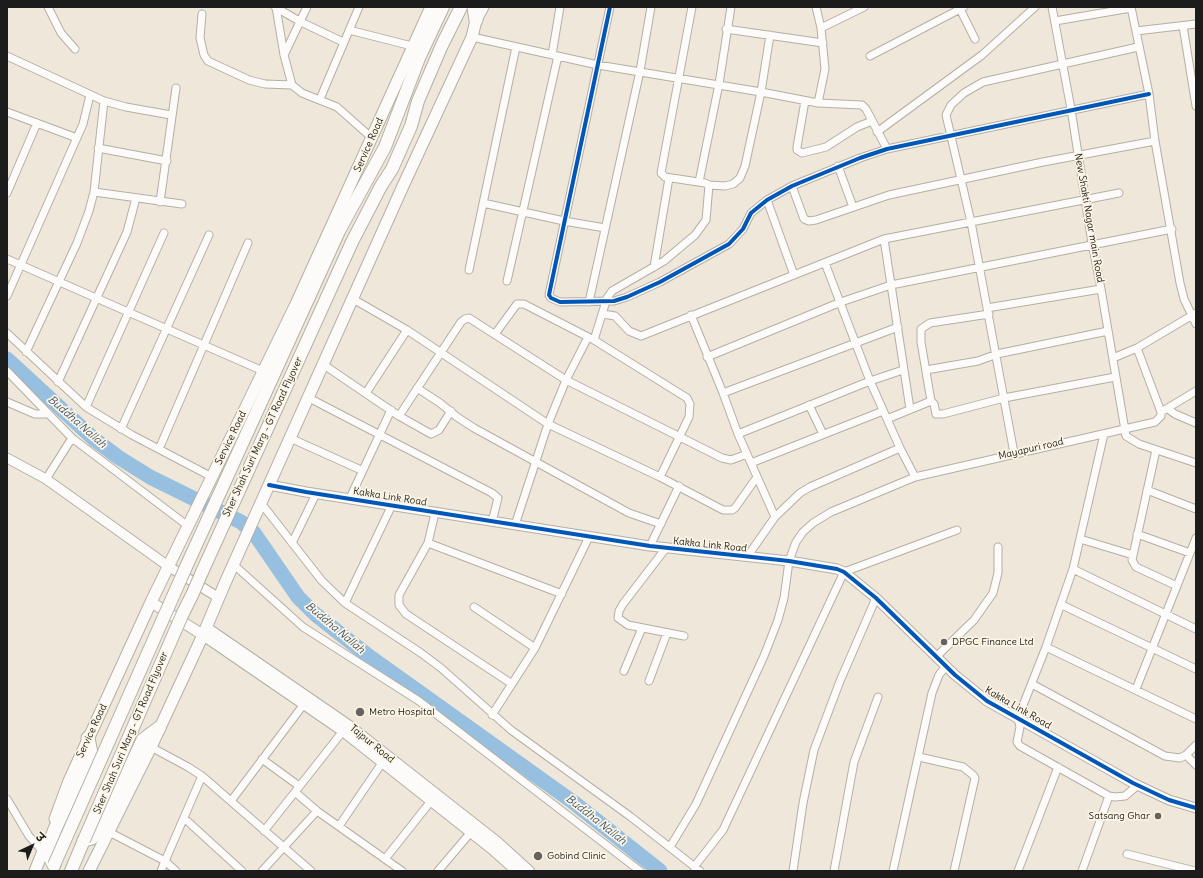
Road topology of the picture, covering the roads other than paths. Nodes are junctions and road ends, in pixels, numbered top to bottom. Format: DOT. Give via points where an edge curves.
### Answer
graph roads {
  1 [pos="48,7"];
  2 [pos="276,7"];
  3 [pos="307,7"];
  4 [pos="358,7"];
  5 [pos="430,7"];
  6 [pos="443,7"];
  7 [pos="461,7"];
  8 [pos="483,7"];
  9 [pos="560,7"];
  10 [pos="610,7"];
  11 [pos="651,7"];
  12 [pos="692,7"];
  13 [pos="731,7"];
  14 [pos="816,7"];
  15 [pos="864,7"];
  16 [pos="1035,7"];
  17 [pos="1052,7"];
  18 [pos="1131,7"];
  19 [pos="961,8"];
  20 [pos="475,13"];
  21 [pos="202,14"];
  22 [pos="1055,21"];
  23 [pos="301,22"];
  24 [pos="1196,24"];
  25 [pos="1183,26"];
  26 [pos="821,28"];
  27 [pos="726,29"];
  28 [pos="349,30"];
  29 [pos="1136,31"];
  30 [pos="770,35"];
  31 [pos="472,37"];
  32 [pos="975,39"];
  33 [pos="343,42"];
  34 [pos="823,43"];
  35 [pos="412,46"];
  36 [pos="516,47"];
  37 [pos="1138,47"];
  38 [pos="75,49"];
  39 [pos="284,55"];
  40 [pos="7,56"];
  41 [pos="555,56"];
  42 [pos="870,56"];
  43 [pos="598,65"];
  44 [pos="1063,65"];
  45 [pos="640,70"];
  46 [pos="1193,75"];
  47 [pos="679,79"];
  48 [pos="719,84"];
  49 [pos="292,85"];
  50 [pos="176,88"];
  51 [pos="761,92"];
  52 [pos="1149,94"];
  53 [pos="90,95"];
  54 [pos="320,99"];
  55 [pos="104,101"];
  56 [pos="805,101"];
  57 [pos="818,103"];
  58 [pos="1196,106"];
  59 [pos="1071,110"];
  60 [pos="7,112"];
  61 [pos="171,115"];
  62 [pos="872,120"];
  63 [pos="37,123"];
  64 [pos="877,132"];
  65 [pos="950,137"];
  66 [pos="77,138"];
  67 [pos="372,138"];
  68 [pos="1155,140"];
  69 [pos="98,148"];
  70 [pos="887,149"];
  71 [pos="1079,156"];
  72 [pos="167,161"];
  73 [pos="838,166"];
  74 [pos="669,178"];
  75 [pos="961,180"];
  76 [pos="699,182"];
  77 [pos="709,185"];
  78 [pos="792,186"];
  79 [pos="94,192"];
  80 [pos="1119,193"];
  81 [pos="7,194"];
  82 [pos="136,198"];
  83 [pos="767,200"];
  84 [pos="1085,200"];
  85 [pos="160,202"];
  86 [pos="483,203"];
  87 [pos="182,204"];
  88 [pos="854,207"];
  89 [pos="523,211"];
  90 [pos="564,221"];
  91 [pos="972,222"];
  92 [pos="605,228"];
  93 [pos="1172,229"];
  94 [pos="164,233"];
  95 [pos="209,235"];
  96 [pos="884,239"];
  97 [pos="248,243"];
  98 [pos="1092,243"];
  99 [pos="7,259"];
  100 [pos="825,263"];
  101 [pos="20,265"];
  102 [pos="654,267"];
  103 [pos="980,268"];
  104 [pos="469,270"];
  105 [pos="794,274"];
  106 [pos="59,281"];
  107 [pos="507,281"];
  108 [pos="891,284"];
  109 [pos="1102,289"];
  110 [pos="7,296"];
  111 [pos="96,298"];
  112 [pos="353,299"];
  113 [pos="589,302"];
  114 [pos="606,302"];
  115 [pos="841,302"];
  116 [pos="988,311"];
  117 [pos="128,313"];
  118 [pos="602,314"];
  119 [pos="691,315"];
  120 [pos="1194,315"];
  121 [pos="1196,324"];
  122 [pos="898,327"];
  123 [pos="165,328"];
  124 [pos="407,330"];
  125 [pos="1108,331"];
  126 [pos="7,333"];
  127 [pos="495,334"];
  128 [pos="591,339"];
  129 [pos="855,343"];
  130 [pos="203,346"];
  131 [pos="1137,348"];
  132 [pos="26,352"];
  133 [pos="441,352"];
  134 [pos="996,354"];
  135 [pos="707,357"];
  136 [pos="1113,358"];
  137 [pos="324,365"];
  138 [pos="903,370"];
  139 [pos="926,370"];
  140 [pos="7,371"];
  141 [pos="263,371"];
  142 [pos="1115,377"];
  143 [pos="566,380"];
  144 [pos="870,381"];
  145 [pos="58,382"];
  146 [pos="417,388"];
  147 [pos="1196,391"];
  148 [pos="366,393"];
  149 [pos="723,393"];
  150 [pos="309,398"];
  151 [pos="1004,398"];
  152 [pos="931,401"];
  153 [pos="7,402"];
  154 [pos="809,405"];
  155 [pos="86,407"];
  156 [pos="910,409"];
  157 [pos="390,410"];
  158 [pos="451,411"];
  159 [pos="884,411"];
  160 [pos="1165,411"];
  161 [pos="48,414"];
  162 [pos="399,416"];
  163 [pos="887,419"];
  164 [pos="1196,423"];
  165 [pos="548,424"];
  166 [pos="121,428"];
  167 [pos="1125,430"];
  168 [pos="378,434"];
  169 [pos="738,434"];
  170 [pos="823,434"];
  171 [pos="1104,434"];
  172 [pos="680,436"];
  173 [pos="72,438"];
  174 [pos="290,438"];
  175 [pos="900,448"];
  176 [pos="159,449"];
  177 [pos="1156,450"];
  178 [pos="1014,453"];
  179 [pos="747,454"];
  180 [pos="9,462"];
  181 [pos="536,463"];
  182 [pos="751,463"];
  183 [pos="1196,463"];
  184 [pos="361,470"];
  185 [pos="212,477"];
  186 [pos="660,477"];
  187 [pos="757,477"];
  188 [pos="915,477"];
  189 [pos="46,480"];
  190 [pos="269,485"];
  191 [pos="679,486"];
  192 [pos="1147,490"];
  193 [pos="316,494"];
  194 [pos="350,498"];
  195 [pos="392,505"];
  196 [pos="259,507"];
  197 [pos="1196,509"];
  198 [pos="435,513"];
  199 [pos="775,517"];
  200 [pos="492,522"];
  201 [pos="190,523"];
  202 [pos="661,524"];
  203 [pos="515,525"];
  204 [pos="957,530"];
  205 [pos="1137,534"];
  206 [pos="589,537"];
  207 [pos="1196,538"];
  208 [pos="1080,539"];
  209 [pos="292,543"];
  210 [pos="428,543"];
  211 [pos="650,546"];
  212 [pos="998,547"];
  213 [pos="666,548"];
  214 [pos="1190,553"];
  215 [pos="1133,555"];
  216 [pos="747,557"];
  217 [pos="789,561"];
  218 [pos="233,564"];
  219 [pos="168,566"];
  220 [pos="1073,569"];
  221 [pos="844,572"];
  222 [pos="1178,586"];
  223 [pos="562,594"];
  224 [pos="219,598"];
  225 [pos="876,598"];
  226 [pos="151,602"];
  227 [pos="345,603"];
  228 [pos="1062,605"];
  229 [pos="474,608"];
  230 [pos="1167,614"];
  231 [pos="642,628"];
  232 [pos="1196,629"];
  233 [pos="205,631"];
  234 [pos="667,633"];
  235 [pos="684,636"];
  236 [pos="1046,647"];
  237 [pos="535,648"];
  238 [pos="1152,648"];
  239 [pos="936,657"];
  240 [pos="946,666"];
  241 [pos="1196,669"];
  242 [pos="624,671"];
  243 [pos="649,681"];
  244 [pos="512,684"];
  245 [pos="1032,684"];
  246 [pos="1136,689"];
  247 [pos="878,697"];
  248 [pos="304,704"];
  249 [pos="492,715"];
  250 [pos="1018,718"];
  251 [pos="1196,719"];
  252 [pos="159,728"];
  253 [pos="343,731"];
  254 [pos="88,738"];
  255 [pos="1196,745"];
  256 [pos="151,747"];
  257 [pos="1186,755"];
  258 [pos="919,757"];
  259 [pos="262,759"];
  260 [pos="382,763"];
  261 [pos="1196,765"];
  262 [pos="1058,767"];
  263 [pos="202,776"];
  264 [pos="1138,785"];
  265 [pos="297,789"];
  266 [pos="1109,796"];
  267 [pos="7,799"];
  268 [pos="231,801"];
  269 [pos="431,801"];
  270 [pos="1195,807"];
  271 [pos="317,811"];
  272 [pos="184,818"];
  273 [pos="338,826"];
  274 [pos="264,831"];
  275 [pos="109,832"];
  276 [pos="471,832"];
  277 [pos="84,840"];
  278 [pos="283,847"];
  279 [pos="670,847"];
  280 [pos="43,852"];
  281 [pos="1127,854"];
  282 [pos="385,859"];
  283 [pos="165,861"];
  284 [pos="53,868"];
  285 [pos="697,869"];
  286 [pos="1176,869"];
  287 [pos="35,871"];
  288 [pos="70,871"];
  289 [pos="89,871"];
  290 [pos="161,871"];
  291 [pos="176,871"];
  292 [pos="242,871"];
  293 [pos="262,871"];
  294 [pos="311,871"];
  295 [pos="400,871"];
  296 [pos="438,871"];
  297 [pos="518,871"];
  298 [pos="529,871"];
  299 [pos="640,871"];
  300 [pos="793,871"];
  301 [pos="834,871"];
  302 [pos="893,871"];
  303 [pos="954,871"];
  304 [pos="1018,871"];
  305 [pos="1082,871"];
  306 [pos="1195,871"];
  1 -- 38 [label="street" via="61,33"];
  2 -- 23 [label="street"];
  2 -- 39 [label="street"];
  3 -- 23 [label="street"];
  4 -- 28 [label="street"];
  5 -- 35 [label="main road, Service Road"];
  6 -- 284 [label="highway, Sher Shah Suri Marg - GT Road Flyover, bridge" via="419,58 385,147 339,231"];
  7 -- 277 [label="highway, Sher Shah Suri Marg - GT Road Flyover, bridge" via="424,87 411,126 392,169 352,242 219,531"];
  8 -- 20 [label="main road"];
  9 -- 41 [label="street"];
  10 -- 43 [label="street"];
  11 -- 45 [label="street"];
  12 -- 47 [label="street"];
  13 -- 27 [label="street"];
  14 -- 26 [label="street"];
  15 -- 26 [label="street"];
  16 -- 64 [label="street" via="982,55"];
  17 -- 22 [label="street, New Shakti Nagar main Road"];
  18 -- 22 [label="street"];
  18 -- 29 [label="street"];
  19 -- 32 [label="street"];
  19 -- 42 [label="street"];
  20 -- 31 [label="main road"];
  21 -- 49 [label="street" via="200,38 204,56 208,61 249,80 265,84"];
  22 -- 44 [label="street, New Shakti Nagar main Road"];
  23 -- 33 [label="street"];
  23 -- 39 [label="street"];
  24 -- 25 [label="street"];
  25 -- 29 [label="street"];
  25 -- 46 [label="street"];
  26 -- 34 [label="street"];
  27 -- 30 [label="street"];
  27 -- 48 [label="street"];
  28 -- 33 [label="street"];
  28 -- 35 [label="street"];
  29 -- 37 [label="street"];
  30 -- 34 [label="street"];
  30 -- 51 [label="street"];
  31 -- 36 [label="street"];
  31 -- 112 [label="main road"];
  33 -- 54 [label="street"];
  34 -- 57 [label="street" via="825,73"];
  35 -- 67 [label="main road, Service Road"];
  36 -- 41 [label="street"];
  36 -- 86 [label="street"];
  37 -- 44 [label="street"];
  37 -- 52 [label="street"];
  39 -- 49 [label="street"];
  40 -- 53 [label="street"];
  41 -- 43 [label="street"];
  41 -- 89 [label="street"];
  43 -- 45 [label="street"];
  43 -- 90 [label="street"];
  44 -- 59 [label="street, New Shakti Nagar main Road"];
  44 -- 65 [label="street" via="983,82 973,87 948,109 946,115"];
  45 -- 47 [label="street"];
  45 -- 92 [label="street"];
  46 -- 58 [label="street"];
  47 -- 48 [label="street"];
  47 -- 74 [label="street" via="661,169 663,176"];
  48 -- 51 [label="street"];
  48 -- 76 [label="street"];
  49 -- 54 [label="street" via="302,93"];
  50 -- 61 [label="street"];
  51 -- 56 [label="street"];
  51 -- 77 [label="street" via="745,166 740,178 728,186"];
  52 -- 59 [label="street"];
  52 -- 68 [label="street"];
  53 -- 55 [label="street"];
  53 -- 66 [label="street"];
  54 -- 67 [label="street" via="342,111"];
  55 -- 61 [label="street"];
  55 -- 69 [label="street"];
  56 -- 57 [label="street"];
  56 -- 62 [label="street" via="797,147 802,153 826,147"];
  57 -- 62 [label="street" via="862,105"];
  59 -- 65 [label="street"];
  59 -- 71 [label="street, New Shakti Nagar main Road"];
  60 -- 63 [label="street"];
  61 -- 72 [label="street"];
  62 -- 64 [label="street"];
  63 -- 66 [label="street"];
  63 -- 81 [label="street"];
  64 -- 70 [label="street"];
  65 -- 70 [label="street"];
  65 -- 75 [label="street"];
  66 -- 101 [label="street"];
  67 -- 141 [label="main road, Service Road"];
  68 -- 71 [label="street"];
  68 -- 93 [label="street"];
  69 -- 72 [label="street"];
  69 -- 79 [label="street"];
  70 -- 73 [label="street"];
  71 -- 75 [label="street"];
  71 -- 84 [label="street, New Shakti Nagar main Road"];
  72 -- 85 [label="street"];
  73 -- 78 [label="street"];
  73 -- 88 [label="street"];
  74 -- 76 [label="street"];
  74 -- 102 [label="street"];
  75 -- 88 [label="street" via="889,195"];
  75 -- 91 [label="street"];
  76 -- 77 [label="street"];
  77 -- 102 [label="street" via="708,213 703,226"];
  78 -- 83 [label="street"];
  78 -- 88 [label="street" via="801,215 809,221"];
  79 -- 82 [label="street"];
  79 -- 106 [label="street" via="84,226"];
  80 -- 84 [label="street"];
  82 -- 85 [label="street"];
  82 -- 111 [label="street" via="126,232"];
  83 -- 105 [label="street"];
  83 -- 114 [label="street" via="750,213 743,229 728,244 660,282 627,297"];
  84 -- 91 [label="street"];
  84 -- 98 [label="street, New Shakti Nagar main Road"];
  85 -- 87 [label="street"];
  86 -- 89 [label="street"];
  86 -- 104 [label="street"];
  89 -- 90 [label="street"];
  89 -- 107 [label="street"];
  90 -- 92 [label="street"];
  90 -- 113 [label="street" via="550,295 553,300 560,302"];
  91 -- 96 [label="street"];
  91 -- 103 [label="street"];
  92 -- 113 [label="street"];
  93 -- 98 [label="street"];
  93 -- 120 [label="street" via="1180,283"];
  94 -- 117 [label="street"];
  95 -- 123 [label="street"];
  96 -- 100 [label="street"];
  96 -- 108 [label="street"];
  97 -- 130 [label="street"];
  98 -- 103 [label="street"];
  98 -- 109 [label="street, New Shakti Nagar main Road"];
  99 -- 101 [label="street"];
  100 -- 105 [label="street"];
  100 -- 115 [label="street"];
  101 -- 106 [label="street"];
  101 -- 110 [label="street"];
  102 -- 114 [label="street" via="615,289"];
  103 -- 108 [label="street"];
  103 -- 116 [label="street"];
  105 -- 119 [label="street"];
  106 -- 111 [label="street"];
  106 -- 132 [label="street"];
  108 -- 115 [label="street"];
  108 -- 122 [label="street"];
  109 -- 116 [label="street"];
  109 -- 125 [label="street, New Shakti Nagar main Road"];
  111 -- 117 [label="street"];
  111 -- 145 [label="street"];
  112 -- 124 [label="street"];
  112 -- 137 [label="main road"];
  113 -- 114 [label="street"];
  114 -- 118 [label="street"];
  115 -- 129 [label="street"];
  115 -- 135 [label="street"];
  116 -- 134 [label="street"];
  116 -- 139 [label="street" via="923,326 920,332"];
  117 -- 123 [label="street"];
  117 -- 155 [label="street"];
  118 -- 119 [label="street" via="615,316 629,331 641,336"];
  118 -- 128 [label="street"];
  119 -- 135 [label="street"];
  120 -- 121 [label="street"];
  120 -- 131 [label="street"];
  122 -- 129 [label="street"];
  122 -- 138 [label="street"];
  123 -- 130 [label="street"];
  123 -- 166 [label="street"];
  124 -- 133 [label="street"];
  124 -- 148 [label="street"];
  125 -- 134 [label="street"];
  125 -- 136 [label="street, New Shakti Nagar main Road"];
  126 -- 132 [label="street"];
  127 -- 128 [label="street" via="519,302"];
  127 -- 133 [label="street" via="474,320 465,319"];
  127 -- 143 [label="street"];
  128 -- 143 [label="street"];
  128 -- 172 [label="street" via="687,398 691,410"];
  129 -- 144 [label="street"];
  129 -- 149 [label="street"];
  130 -- 141 [label="street"];
  130 -- 176 [label="street"];
  131 -- 136 [label="street"];
  131 -- 160 [label="street"];
  132 -- 145 [label="street"];
  133 -- 146 [label="street"];
  133 -- 165 [label="street"];
  134 -- 139 [label="street" via="978,361"];
  134 -- 151 [label="street"];
  135 -- 149 [label="street"];
  136 -- 142 [label="street, New Shakti Nagar main Road"];
  137 -- 148 [label="street"];
  137 -- 150 [label="main road"];
  138 -- 144 [label="street"];
  138 -- 156 [label="street"];
  139 -- 152 [label="street"];
  140 -- 161 [label="street"];
  141 -- 185 [label="main road, Service Road"];
  142 -- 151 [label="street"];
  142 -- 167 [label="street, New Shakti Nagar main Road"];
  143 -- 165 [label="street"];
  143 -- 172 [label="street"];
  144 -- 154 [label="street"];
  144 -- 159 [label="street"];
  145 -- 155 [label="street"];
  146 -- 158 [label="street"];
  146 -- 162 [label="street"];
  147 -- 160 [label="street, Mayapuri road"];
  148 -- 157 [label="street"];
  149 -- 169 [label="street"];
  150 -- 168 [label="street"];
  150 -- 174 [label="main road"];
  151 -- 152 [label="street" via="939,414 935,412"];
  151 -- 178 [label="street"];
  152 -- 156 [label="street"];
  153 -- 161 [label="street" via="34,414"];
  154 -- 169 [label="street"];
  154 -- 170 [label="street"];
  155 -- 166 [label="street"];
  156 -- 163 [label="street"];
  157 -- 162 [label="street"];
  157 -- 168 [label="street"];
  158 -- 162 [label="street" via="439,430 431,434"];
  158 -- 181 [label="street" via="474,428"];
  159 -- 163 [label="street"];
  159 -- 170 [label="street"];
  160 -- 164 [label="street"];
  160 -- 167 [label="street, Mayapuri road" via="1156,422"];
  161 -- 173 [label="street"];
  163 -- 175 [label="street"];
  165 -- 181 [label="street"];
  165 -- 186 [label="street"];
  166 -- 176 [label="street"];
  167 -- 171 [label="street, Mayapuri road"];
  167 -- 177 [label="street" via="1129,439"];
  168 -- 184 [label="street"];
  168 -- 200 [label="street" via="497,496"];
  169 -- 179 [label="street"];
  170 -- 182 [label="street"];
  171 -- 178 [label="street, Mayapuri road"];
  171 -- 208 [label="street"];
  172 -- 179 [label="street" via="727,460"];
  172 -- 186 [label="street"];
  173 -- 189 [label="street"];
  173 -- 201 [label="street"];
  174 -- 184 [label="street"];
  174 -- 190 [label="main road"];
  175 -- 188 [label="street"];
  175 -- 199 [label="street" via="810,487 789,502"];
  176 -- 185 [label="street"];
  177 -- 183 [label="street"];
  177 -- 192 [label="street"];
  178 -- 188 [label="street, Mayapuri road"];
  179 -- 182 [label="street"];
  180 -- 189 [label="street"];
  181 -- 202 [label="street" via="629,513"];
  181 -- 203 [label="street"];
  182 -- 187 [label="street"];
  184 -- 194 [label="street"];
  185 -- 201 [label="main road, Service Road"];
  186 -- 191 [label="street"];
  187 -- 191 [label="street" via="742,501 728,511 707,503"];
  187 -- 199 [label="street"];
  188 -- 217 [label="street, Mayapuri road" via="831,512 813,523 796,542"];
  189 -- 219 [label="street"];
  190 -- 193 [label="street, Kakka Link Road"];
  190 -- 196 [label="main road"];
  191 -- 202 [label="street"];
  192 -- 197 [label="street"];
  192 -- 205 [label="street"];
  193 -- 194 [label="street, Kakka Link Road"];
  193 -- 209 [label="street"];
  194 -- 195 [label="street, Kakka Link Road"];
  195 -- 198 [label="street, Kakka Link Road"];
  195 -- 227 [label="street"];
  196 -- 209 [label="street"];
  196 -- 218 [label="main road"];
  198 -- 200 [label="street, Kakka Link Road"];
  198 -- 210 [label="street"];
  199 -- 216 [label="street"];
  200 -- 203 [label="street, Kakka Link Road"];
  201 -- 219 [label="main road, Service Road"];
  202 -- 211 [label="street"];
  203 -- 206 [label="street, Kakka Link Road"];
  204 -- 221 [label="street"];
  205 -- 214 [label="street"];
  205 -- 215 [label="street"];
  206 -- 211 [label="street, Kakka Link Road"];
  206 -- 223 [label="street"];
  207 -- 214 [label="street"];
  208 -- 215 [label="street"];
  208 -- 220 [label="street"];
  209 -- 227 [label="street" via="322,581"];
  210 -- 223 [label="street"];
  210 -- 244 [label="street" via="399,595 402,611"];
  211 -- 213 [label="street, Kakka Link Road"];
  212 -- 239 [label="street" via="998,573 987,604"];
  213 -- 216 [label="street, Kakka Link Road"];
  213 -- 231 [label="street" via="617,614 623,623"];
  214 -- 222 [label="street"];
  215 -- 222 [label="street" via="1132,560 1136,567"];
  216 -- 217 [label="street, Kakka Link Road"];
  217 -- 221 [label="street, Kakka Link Road"];
  217 -- 279 [label="street, Mayapuri road" via="784,598 764,656 696,804"];
  218 -- 224 [label="main road"];
  218 -- 299 [label="street" via="303,627 419,702"];
  219 -- 224 [label="street"];
  219 -- 226 [label="main road, Service Road"];
  220 -- 228 [label="street"];
  220 -- 230 [label="street"];
  221 -- 225 [label="street, Kakka Link Road"];
  221 -- 285 [label="street" via="723,830"];
  222 -- 230 [label="street"];
  223 -- 237 [label="street"];
  224 -- 233 [label="main road"];
  225 -- 239 [label="street, Kakka Link Road"];
  225 -- 300 [label="street" via="814,750"];
  226 -- 233 [label="main road"];
  226 -- 254 [label="main road, Service Road"];
  227 -- 249 [label="street" via="441,668"];
  228 -- 236 [label="street"];
  228 -- 238 [label="street"];
  229 -- 237 [label="street"];
  230 -- 232 [label="street"];
  230 -- 238 [label="street"];
  231 -- 234 [label="street"];
  231 -- 242 [label="street"];
  233 -- 248 [label="main road, Tajpur Road"];
  233 -- 252 [label="main road"];
  233 -- 298 [label="main road, Tajpur Road" via="348,725"];
  234 -- 235 [label="street"];
  234 -- 243 [label="street"];
  236 -- 245 [label="street"];
  236 -- 246 [label="street"];
  237 -- 244 [label="street"];
  238 -- 241 [label="street"];
  238 -- 246 [label="street"];
  239 -- 240 [label="street, Kakka Link Road"];
  240 -- 250 [label="street, Kakka Link Road" via="987,701"];
  240 -- 258 [label="street" via="939,675 932,694"];
  244 -- 249 [label="street"];
  245 -- 250 [label="street"];
  245 -- 257 [label="street" via="1165,756 1180,758"];
  246 -- 251 [label="street"];
  247 -- 301 [label="street" via="854,762"];
  248 -- 253 [label="main road, Tajpur Road"];
  248 -- 259 [label="street"];
  249 -- 279 [label="street"];
  250 -- 262 [label="street" via="1018,745"];
  250 -- 264 [label="street, Kakka Link Road"];
  252 -- 256 [label="main road"];
  252 -- 277 [label="highway" via="144,740 101,829 92,838"];
  253 -- 260 [label="main road, Tajpur Road"];
  253 -- 265 [label="street"];
  254 -- 280 [label="main road, Service Road" via="66,786"];
  254 -- 284 [label="highway" via="91,753 47,851"];
  255 -- 257 [label="street"];
  256 -- 263 [label="street"];
  256 -- 275 [label="main road"];
  257 -- 261 [label="street"];
  258 -- 302 [label="street"];
  258 -- 303 [label="street" via="963,767 975,778"];
  259 -- 265 [label="street"];
  259 -- 268 [label="street"];
  260 -- 269 [label="main road, Tajpur Road"];
  260 -- 273 [label="street"];
  262 -- 266 [label="street"];
  262 -- 304 [label="street"];
  263 -- 268 [label="street"];
  263 -- 272 [label="street"];
  264 -- 266 [label="street" via="1125,796"];
  264 -- 270 [label="street, Kakka Link Road" via="1169,800"];
  265 -- 271 [label="street"];
  265 -- 274 [label="street"];
  266 -- 305 [label="street"];
  267 -- 280 [label="street" via="29,836"];
  268 -- 274 [label="street"];
  269 -- 276 [label="main road, Tajpur Road"];
  269 -- 282 [label="street"];
  271 -- 273 [label="street"];
  271 -- 278 [label="street"];
  272 -- 283 [label="street"];
  272 -- 292 [label="street"];
  273 -- 282 [label="street"];
  274 -- 278 [label="street"];
  275 -- 283 [label="street"];
  275 -- 289 [label="main road"];
  276 -- 296 [label="street"];
  276 -- 297 [label="main road, Tajpur Road"];
  277 -- 288 [label="highway, Sher Shah Suri Marg - GT Road Flyover"];
  278 -- 293 [label="street"];
  278 -- 294 [label="street"];
  279 -- 285 [label="street"];
  280 -- 287 [label="main road, Service Road"];
  281 -- 286 [label="street"];
  282 -- 295 [label="street"];
  283 -- 290 [label="street"];
  283 -- 291 [label="street"];
  286 -- 306 [label="street"];
}
